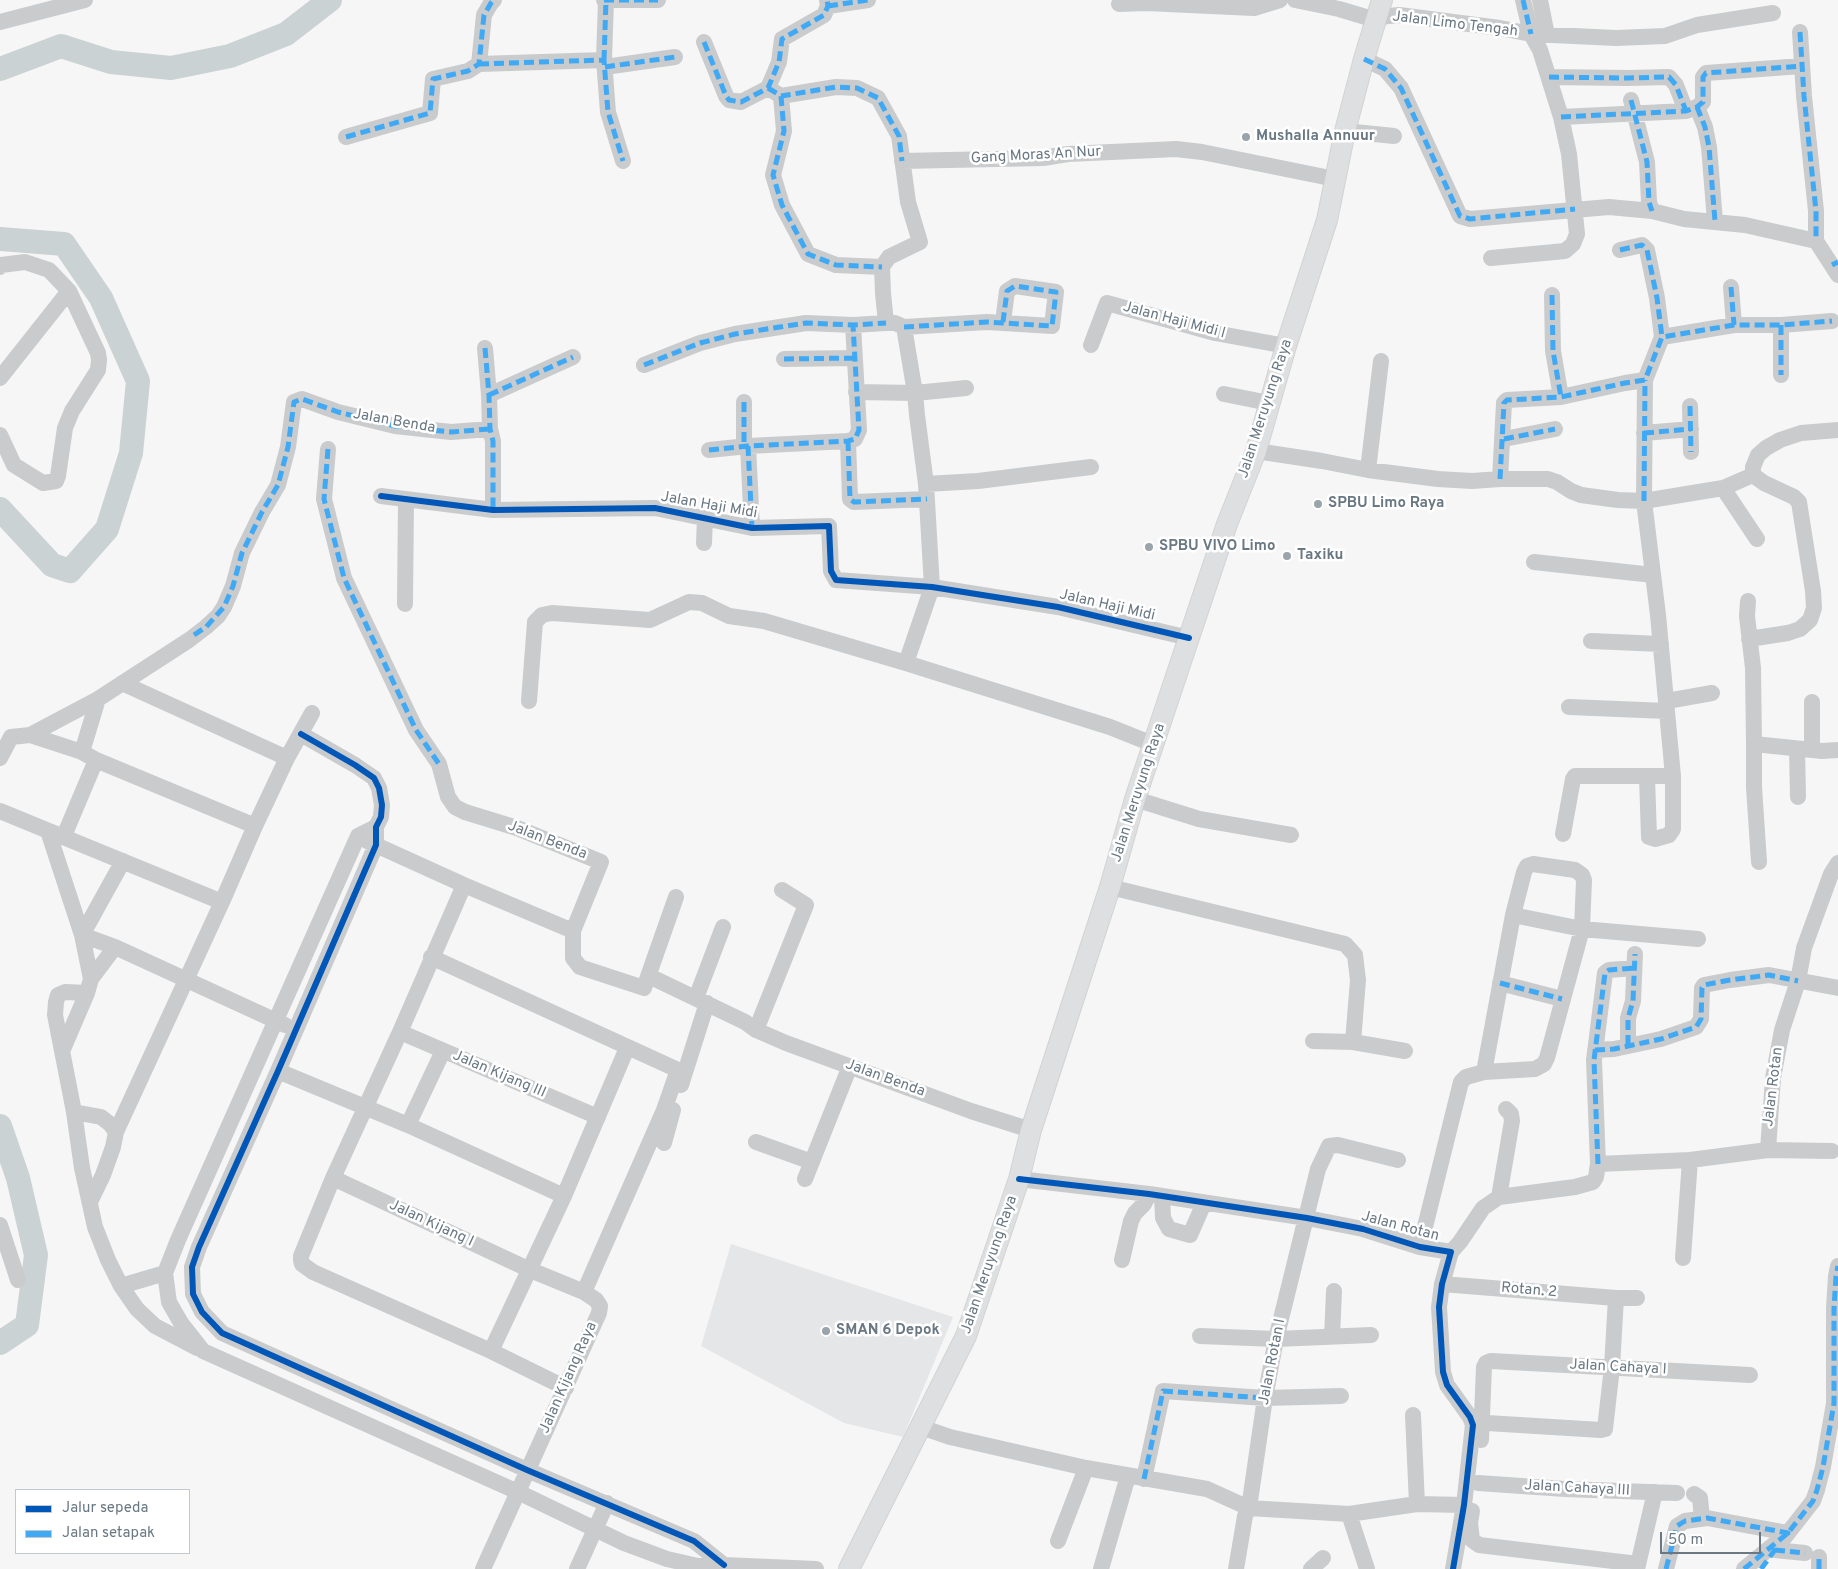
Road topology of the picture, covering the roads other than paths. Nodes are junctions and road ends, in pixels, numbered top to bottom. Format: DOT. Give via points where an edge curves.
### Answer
graph roads {
  1 [pos="85,0"];
  2 [pos="494,0"];
  3 [pos="605,0"];
  4 [pos="650,0"];
  5 [pos="868,0"];
  6 [pos="1280,0"];
  7 [pos="1295,0"];
  8 [pos="1523,0"];
  9 [pos="1540,0"];
  10 [pos="828,3"];
  11 [pos="1119,4"];
  12 [pos="1380,8"];
  13 [pos="1773,12"];
  14 [pos="0,22"];
  15 [pos="1800,32"];
  16 [pos="1539,35"];
  17 [pos="704,42"];
  18 [pos="674,57"];
  19 [pos="1364,59"];
  20 [pos="604,63"];
  21 [pos="479,64"];
  22 [pos="1802,66"];
  23 [pos="1549,77"];
  24 [pos="774,92"];
  25 [pos="1633,107"];
  26 [pos="1691,109"];
  27 [pos="1561,117"];
  28 [pos="1345,131"];
  29 [pos="1394,136"];
  30 [pos="346,137"];
  31 [pos="622,161"];
  32 [pos="902,161"];
  33 [pos="1335,179"];
  34 [pos="1575,209"];
  35 [pos="1652,211"];
  36 [pos="1715,221"];
  37 [pos="1816,241"];
  38 [pos="1620,250"];
  39 [pos="1491,258"];
  40 [pos="0,267"];
  41 [pos="882,267"];
  42 [pos="1836,267"];
  43 [pos="1732,287"];
  44 [pos="69,291"];
  45 [pos="1552,295"];
  46 [pos="1832,321"];
  47 [pos="1003,322"];
  48 [pos="886,323"];
  49 [pos="1734,324"];
  50 [pos="853,325"];
  51 [pos="1781,325"];
  52 [pos="904,327"];
  53 [pos="1662,337"];
  54 [pos="1091,345"];
  55 [pos="1286,346"];
  56 [pos="485,348"];
  57 [pos="573,357"];
  58 [pos="854,358"];
  59 [pos="784,359"];
  60 [pos="1380,361"];
  61 [pos="644,365"];
  62 [pos="1781,375"];
  63 [pos="0,378"];
  64 [pos="1645,380"];
  65 [pos="966,388"];
  66 [pos="856,392"];
  67 [pos="915,393"];
  68 [pos="1224,394"];
  69 [pos="489,395"];
  70 [pos="1561,397"];
  71 [pos="744,402"];
  72 [pos="1269,403"];
  73 [pos="1690,406"];
  74 [pos="490,429"];
  75 [pos="1555,429"];
  76 [pos="1691,429"];
  77 [pos="1838,430"];
  78 [pos="1644,433"];
  79 [pos="0,434"];
  80 [pos="1504,439"];
  81 [pos="848,441"];
  82 [pos="746,446"];
  83 [pos="328,449"];
  84 [pos="709,450"];
  85 [pos="1256,451"];
  86 [pos="1691,452"];
  87 [pos="1091,467"];
  88 [pos="1368,470"];
  89 [pos="1753,475"];
  90 [pos="1500,479"];
  91 [pos="1723,488"];
  92 [pos="927,491"];
  93 [pos="381,496"];
  94 [pos="406,499"];
  95 [pos="1644,501"];
  96 [pos="493,510"];
  97 [pos="705,518"];
  98 [pos="752,528"];
  99 [pos="1757,539"];
  100 [pos="704,543"];
  101 [pos="1534,562"];
  102 [pos="1653,575"];
  103 [pos="932,587"];
  104 [pos="1748,601"];
  105 [pos="406,604"];
  106 [pos="1189,638"];
  107 [pos="1749,639"];
  108 [pos="1591,642"];
  109 [pos="1661,644"];
  110 [pos="906,663"];
  111 [pos="122,683"];
  112 [pos="1712,693"];
  113 [pos="98,700"];
  114 [pos="529,701"];
  115 [pos="1812,702"];
  116 [pos="1667,706"];
  117 [pos="1568,708"];
  118 [pos="312,713"];
  119 [pos="30,734"];
  120 [pos="301,734"];
  121 [pos="1154,744"];
  122 [pos="1754,744"];
  123 [pos="1805,750"];
  124 [pos="1838,750"];
  125 [pos="89,756"];
  126 [pos="0,758"];
  127 [pos="287,758"];
  128 [pos="1673,776"];
  129 [pos="1647,777"];
  130 [pos="1798,797"];
  131 [pos="1135,799"];
  132 [pos="0,812"];
  133 [pos="255,826"];
  134 [pos="376,827"];
  135 [pos="48,831"];
  136 [pos="1563,834"];
  137 [pos="1291,835"];
  138 [pos="64,836"];
  139 [pos="358,836"];
  140 [pos="376,845"];
  141 [pos="123,861"];
  142 [pos="1759,862"];
  143 [pos="1838,863"];
  144 [pos="464,885"];
  145 [pos="1110,887"];
  146 [pos="782,890"];
  147 [pos="676,896"];
  148 [pos="222,902"];
  149 [pos="1513,915"];
  150 [pos="723,927"];
  151 [pos="1582,929"];
  152 [pos="573,931"];
  153 [pos="82,935"];
  154 [pos="1698,939"];
  155 [pos="116,947"];
  156 [pos="431,958"];
  157 [pos="649,976"];
  158 [pos="186,979"];
  159 [pos="1798,981"];
  160 [pos="1500,983"];
  161 [pos="89,986"];
  162 [pos="1838,988"];
  163 [pos="1562,999"];
  164 [pos="702,1001"];
  165 [pos="276,1021"];
  166 [pos="295,1029"];
  167 [pos="756,1030"];
  168 [pos="400,1032"];
  169 [pos="1313,1041"];
  170 [pos="1354,1042"];
  171 [pos="1628,1045"];
  172 [pos="626,1048"];
  173 [pos="63,1049"];
  174 [pos="1595,1050"];
  175 [pos="443,1051"];
  176 [pos="1405,1051"];
  177 [pos="850,1066"];
  178 [pos="278,1072"];
  179 [pos="1484,1072"];
  180 [pos="366,1107"];
  181 [pos="1506,1109"];
  182 [pos="74,1112"];
  183 [pos="598,1117"];
  184 [pos="408,1126"];
  185 [pos="1031,1130"];
  186 [pos="116,1132"];
  187 [pos="756,1142"];
  188 [pos="664,1143"];
  189 [pos="1768,1150"];
  190 [pos="1832,1151"];
  191 [pos="1398,1160"];
  192 [pos="1690,1160"];
  193 [pos="812,1162"];
  194 [pos="1598,1164"];
  195 [pos="333,1178"];
  196 [pos="805,1179"];
  197 [pos="1019,1179"];
  198 [pos="1156,1195"];
  199 [pos="564,1196"];
  200 [pos="1499,1197"];
  201 [pos="90,1202"];
  202 [pos="1204,1203"];
  203 [pos="1307,1218"];
  204 [pos="0,1225"];
  205 [pos="1420,1247"];
  206 [pos="4,1251"];
  207 [pos="1451,1252"];
  208 [pos="1683,1258"];
  209 [pos="1122,1260"];
  210 [pos="1838,1266"];
  211 [pos="528,1269"];
  212 [pos="165,1273"];
  213 [pos="18,1280"];
  214 [pos="1442,1284"];
  215 [pos="122,1286"];
  216 [pos="1334,1291"];
  217 [pos="584,1292"];
  218 [pos="193,1294"];
  219 [pos="1616,1298"];
  220 [pos="1637,1298"];
  221 [pos="169,1302"];
  222 [pos="1835,1316"];
  223 [pos="1371,1335"];
  224 [pos="1200,1336"];
  225 [pos="1332,1337"];
  226 [pos="1276,1339"];
  227 [pos="203,1351"];
  228 [pos="491,1351"];
  229 [pos="1612,1367"];
  230 [pos="1750,1375"];
  231 [pos="566,1388"];
  232 [pos="1341,1396"];
  233 [pos="1265,1398"];
  234 [pos="1413,1415"];
  235 [pos="1483,1421"];
  236 [pos="922,1426"];
  237 [pos="1086,1468"];
  238 [pos="527,1470"];
  239 [pos="1136,1477"];
  240 [pos="1478,1484"];
  241 [pos="518,1492"];
  242 [pos="1655,1492"];
  243 [pos="1677,1493"];
  244 [pos="1694,1494"];
  245 [pos="607,1503"];
  246 [pos="1417,1504"];
  247 [pos="1464,1505"];
  248 [pos="1249,1508"];
  249 [pos="1350,1514"];
  250 [pos="1702,1519"];
  251 [pos="595,1529"];
  252 [pos="1788,1532"];
  253 [pos="1058,1541"];
  254 [pos="1775,1550"];
  255 [pos="1323,1558"];
  256 [pos="1815,1560"];
  257 [pos="665,1564"];
  258 [pos="724,1565"];
  259 [pos="1638,1566"];
  260 [pos="483,1569"];
  261 [pos="577,1569"];
  262 [pos="816,1569"];
  263 [pos="849,1569"];
  264 [pos="1101,1569"];
  265 [pos="1236,1569"];
  266 [pos="1311,1569"];
  267 [pos="1367,1569"];
  268 [pos="1453,1569"];
  269 [pos="1666,1569"];
  270 [pos="1744,1569"];
  271 [pos="1761,1569"];
  1 -- 14 [label="street"];
  2 -- 21 [label="street" via="484,16"];
  3 -- 4 [label="street"];
  3 -- 20 [label="street"];
  5 -- 10 [label="street"];
  6 -- 11 [label="street" via="1254,8"];
  7 -- 12 [label="street, Jalan Limo Tengah" via="1369,18"];
  8 -- 16 [label="street"];
  9 -- 16 [label="street"];
  10 -- 24 [label="street" via="824,15 782,39"];
  12 -- 16 [label="street, Jalan Limo Tengah" via="1400,15"];
  12 -- 19 [label="main road, Jalan Meruyung Raya"];
  13 -- 16 [label="street, Jalan Limo Tengah" via="1697,26 1665,36"];
  15 -- 22 [label="street"];
  16 -- 23 [label="street" via="1540,50"];
  17 -- 24 [label="street" via="729,100 741,102"];
  18 -- 20 [label="street"];
  19 -- 28 [label="main road, Jalan Meruyung Raya"];
  19 -- 34 [label="street" via="1385,69 1401,88 1460,216 1470,219"];
  20 -- 21 [label="street"];
  20 -- 31 [label="street" via="608,112"];
  21 -- 30 [label="street" via="468,71 433,79 430,112"];
  22 -- 26 [label="street" via="1706,73 1703,77 1703,102"];
  22 -- 37 [label="street"];
  23 -- 26 [label="street" via="1668,77"];
  23 -- 27 [label="street"];
  24 -- 32 [label="street" via="857,88 878,98 899,136"];
  24 -- 41 [label="street" via="784,131 773,175 782,205 808,254 836,264"];
  25 -- 26 [label="street"];
  25 -- 27 [label="street"];
  25 -- 35 [label="street" via="1647,162"];
  26 -- 36 [label="street" via="1705,127"];
  27 -- 34 [label="street"];
  28 -- 29 [label="street"];
  28 -- 33 [label="main road, Jalan Meruyung Raya"];
  32 -- 33 [label="street, Gang Moras An Nur" via="1043,158 1176,149"];
  32 -- 41 [label="street" via="908,202 920,242 889,257"];
  33 -- 55 [label="main road, Jalan Meruyung Raya" via="1327,220"];
  34 -- 35 [label="street" via="1609,207"];
  34 -- 39 [label="street" via="1576,234 1570,248 1560,252"];
  35 -- 36 [label="street" via="1684,219"];
  36 -- 37 [label="street"];
  37 -- 42 [label="street"];
  38 -- 53 [label="street" via="1642,245 1647,250"];
  40 -- 44 [label="street" via="26,262 49,270"];
  41 -- 48 [label="street"];
  43 -- 49 [label="street"];
  44 -- 63 [label="street"];
  44 -- 79 [label="street" via="99,360 98,370 65,428 56,480 43,483 14,465"];
  45 -- 70 [label="street" via="1553,351"];
  46 -- 51 [label="street"];
  47 -- 52 [label="street"];
  48 -- 50 [label="street"];
  48 -- 52 [label="street"];
  49 -- 51 [label="street"];
  49 -- 53 [label="street"];
  50 -- 58 [label="street"];
  50 -- 61 [label="street" via="806,323 735,334 700,343"];
  51 -- 62 [label="street"];
  52 -- 67 [label="street"];
  53 -- 64 [label="street"];
  54 -- 55 [label="street, Jalan Haji Midi I" via="1107,303 1215,333"];
  55 -- 72 [label="main road, Jalan Meruyung Raya"];
  56 -- 69 [label="street"];
  57 -- 69 [label="street"];
  58 -- 59 [label="street"];
  58 -- 66 [label="street"];
  60 -- 88 [label="street"];
  64 -- 70 [label="street"];
  64 -- 78 [label="street"];
  65 -- 67 [label="street"];
  66 -- 67 [label="street"];
  66 -- 81 [label="street" via="859,430 855,439"];
  67 -- 92 [label="street"];
  68 -- 72 [label="street"];
  69 -- 74 [label="street"];
  70 -- 80 [label="street" via="1505,401"];
  71 -- 82 [label="street"];
  72 -- 85 [label="main road, Jalan Meruyung Raya"];
  73 -- 76 [label="street"];
  74 -- 96 [label="street" via="494,442"];
  74 -- 111 [label="street, Jalan Benda" via="451,432 396,426 338,412 304,399 294,402 288,447 278,485 242,553 224,607 206,627"];
  75 -- 80 [label="street"];
  76 -- 78 [label="street"];
  76 -- 86 [label="street"];
  77 -- 89 [label="street" via="1801,433 1773,444 1758,455"];
  78 -- 95 [label="street"];
  80 -- 90 [label="street"];
  81 -- 82 [label="street"];
  81 -- 92 [label="street" via="850,499 858,502"];
  82 -- 84 [label="street"];
  82 -- 98 [label="street"];
  83 -- 152 [label="street, Jalan Benda" via="324,499 344,578 416,730 439,764 448,796 456,807 465,812 517,828 601,862"];
  85 -- 88 [label="street"];
  85 -- 106 [label="main road, Jalan Meruyung Raya" via="1227,524"];
  87 -- 92 [label="street" via="978,480"];
  88 -- 90 [label="street" via="1438,479"];
  89 -- 91 [label="street"];
  89 -- 107 [label="street" via="1799,502 1814,608 1810,620 1800,629"];
  90 -- 95 [label="street" via="1548,479 1581,495"];
  91 -- 95 [label="street"];
  91 -- 99 [label="street"];
  92 -- 103 [label="street"];
  93 -- 94 [label="street, Jalan Haji Midi"];
  94 -- 96 [label="street, Jalan Haji Midi"];
  94 -- 105 [label="street"];
  95 -- 102 [label="street"];
  96 -- 97 [label="street, Jalan Haji Midi" via="655,508"];
  97 -- 98 [label="street, Jalan Haji Midi"];
  97 -- 100 [label="street"];
  98 -- 103 [label="street, Jalan Haji Midi" via="829,526 831,571 836,580"];
  101 -- 102 [label="street"];
  102 -- 109 [label="street"];
  103 -- 106 [label="street, Jalan Haji Midi" via="1058,607"];
  103 -- 110 [label="street"];
  104 -- 107 [label="street"];
  106 -- 121 [label="main road, Jalan Meruyung Raya"];
  107 -- 122 [label="street" via="1753,668"];
  108 -- 109 [label="street"];
  109 -- 116 [label="street"];
  110 -- 114 [label="street" via="764,621 729,616 702,603 689,602 650,620 552,613 542,615 535,622"];
  110 -- 121 [label="street"];
  111 -- 113 [label="street"];
  111 -- 127 [label="street"];
  112 -- 116 [label="street"];
  113 -- 119 [label="street"];
  113 -- 125 [label="street"];
  115 -- 123 [label="street"];
  116 -- 117 [label="street"];
  116 -- 128 [label="street"];
  118 -- 120 [label="street"];
  119 -- 125 [label="street"];
  119 -- 126 [label="street" via="11,737"];
  120 -- 127 [label="street"];
  120 -- 134 [label="street" via="374,778 382,805"];
  121 -- 131 [label="main road, Jalan Meruyung Raya"];
  122 -- 123 [label="street"];
  122 -- 142 [label="street"];
  123 -- 124 [label="street"];
  123 -- 130 [label="street"];
  125 -- 133 [label="street"];
  125 -- 138 [label="street"];
  127 -- 133 [label="street"];
  128 -- 129 [label="street"];
  128 -- 129 [label="street" via="1673,831 1652,839 1648,835"];
  129 -- 136 [label="street" via="1575,776"];
  131 -- 137 [label="street" via="1198,819"];
  131 -- 145 [label="main road, Jalan Meruyung Raya"];
  132 -- 135 [label="street"];
  133 -- 148 [label="street"];
  134 -- 139 [label="street"];
  134 -- 140 [label="street"];
  135 -- 138 [label="street"];
  135 -- 153 [label="street"];
  138 -- 141 [label="street"];
  139 -- 140 [label="street"];
  139 -- 165 [label="street"];
  140 -- 144 [label="street"];
  140 -- 166 [label="street"];
  141 -- 148 [label="street"];
  141 -- 153 [label="street"];
  143 -- 159 [label="street, Jalan Rotan" via="1804,948"];
  144 -- 152 [label="street"];
  144 -- 156 [label="street"];
  145 -- 170 [label="street" via="1346,944 1355,954 1358,980"];
  145 -- 185 [label="main road, Jalan Meruyung Raya"];
  146 -- 167 [label="street" via="806,906"];
  147 -- 157 [label="street"];
  148 -- 158 [label="street"];
  149 -- 151 [label="street"];
  149 -- 151 [label="street" via="1526,866 1534,864 1574,870 1584,880"];
  149 -- 160 [label="street"];
  150 -- 164 [label="street"];
  151 -- 154 [label="street"];
  151 -- 163 [label="street"];
  152 -- 157 [label="street, Jalan Benda" via="573,958 580,967 644,988"];
  153 -- 155 [label="street"];
  153 -- 161 [label="street"];
  155 -- 158 [label="street"];
  155 -- 161 [label="street"];
  156 -- 168 [label="street"];
  156 -- 172 [label="street"];
  157 -- 164 [label="street, Jalan Benda"];
  158 -- 165 [label="street"];
  158 -- 186 [label="street"];
  159 -- 162 [label="street"];
  159 -- 171 [label="street" via="1770,975 1704,985 1701,1019 1696,1027 1661,1039"];
  159 -- 189 [label="street, Jalan Rotan" via="1782,1030 1773,1078"];
  160 -- 163 [label="street"];
  160 -- 179 [label="street"];
  161 -- 173 [label="street"];
  161 -- 173 [label="street" via="58,995 55,1015"];
  163 -- 179 [label="street" via="1544,1064 1536,1069"];
  164 -- 167 [label="street, Jalan Benda"];
  164 -- 188 [label="street"];
  165 -- 166 [label="street"];
  165 -- 212 [label="street"];
  166 -- 178 [label="street"];
  167 -- 177 [label="street, Jalan Benda"];
  168 -- 175 [label="street, Jalan Kijang III"];
  168 -- 180 [label="street"];
  169 -- 170 [label="street"];
  170 -- 176 [label="street"];
  171 -- 174 [label="street"];
  171 -- 174 [label="street" via="1635,961 1605,973"];
  172 -- 183 [label="street"];
  172 -- 217 [label="street" via="678,1070 664,1110"];
  173 -- 182 [label="street"];
  174 -- 194 [label="street"];
  175 -- 183 [label="street, Jalan Kijang III"];
  175 -- 184 [label="street"];
  177 -- 185 [label="street, Jalan Benda"];
  177 -- 193 [label="street"];
  178 -- 180 [label="street"];
  178 -- 218 [label="street" via="199,1247 192,1267"];
  179 -- 205 [label="street" via="1466,1077 1461,1082"];
  180 -- 184 [label="street"];
  180 -- 195 [label="street"];
  181 -- 200 [label="street" via="1512,1121"];
  182 -- 186 [label="street" via="101,1117"];
  182 -- 201 [label="street"];
  183 -- 199 [label="street"];
  184 -- 199 [label="street"];
  185 -- 197 [label="main road, Jalan Meruyung Raya"];
  186 -- 201 [label="street" via="103,1175"];
  187 -- 193 [label="street"];
  189 -- 190 [label="street"];
  189 -- 192 [label="street"];
  191 -- 203 [label="street, Jalan Rotan I" via="1338,1145 1329,1146 1318,1170"];
  192 -- 194 [label="street"];
  192 -- 208 [label="street"];
  193 -- 196 [label="street"];
  194 -- 200 [label="street" via="1593,1182"];
  195 -- 211 [label="street, Jalan Kijang I"];
  195 -- 228 [label="street" via="301,1256 302,1264 313,1272"];
  197 -- 198 [label="street, Jalan Rotan"];
  197 -- 236 [label="main road, Jalan Meruyung Raya" via="966,1336"];
  198 -- 202 [label="street, Jalan Rotan"];
  198 -- 202 [label="street" via="1169,1229 1190,1235"];
  198 -- 209 [label="street" via="1131,1221"];
  199 -- 211 [label="street"];
  200 -- 207 [label="street" via="1482,1208"];
  201 -- 215 [label="street" via="95,1227"];
  202 -- 203 [label="street, Jalan Rotan"];
  203 -- 205 [label="street, Jalan Rotan" via="1363,1229"];
  203 -- 226 [label="street, Jalan Rotan I"];
  204 -- 206 [label="street"];
  205 -- 207 [label="street, Jalan Rotan"];
  206 -- 213 [label="street"];
  207 -- 214 [label="street, Jalan Rotan"];
  210 -- 222 [label="street"];
  211 -- 217 [label="street, Jalan Kijang Raya"];
  211 -- 228 [label="street"];
  212 -- 215 [label="street"];
  212 -- 221 [label="street"];
  214 -- 219 [label="street, Rotan. 2"];
  214 -- 247 [label="street, Jalan Rotan" via="1439,1307 1443,1372 1447,1385 1473,1425"];
  215 -- 227 [label="street" via="137,1309 151,1322"];
  216 -- 225 [label="street"];
  217 -- 231 [label="street, Jalan Kijang Raya" via="596,1300 600,1306 599,1313"];
  218 -- 221 [label="street"];
  218 -- 238 [label="street" via="202,1312 222,1333"];
  219 -- 220 [label="street, Rotan. 2"];
  219 -- 229 [label="street"];
  221 -- 227 [label="street"];
  222 -- 252 [label="street" via="1834,1403 1823,1467 1813,1501"];
  223 -- 225 [label="street"];
  224 -- 226 [label="street"];
  225 -- 226 [label="street"];
  226 -- 233 [label="street, Jalan Rotan I"];
  227 -- 241 [label="street"];
  228 -- 231 [label="street"];
  229 -- 230 [label="street, Jalan Cahaya I"];
  229 -- 235 [label="street, Jalan Cahaya I" via="1486,1363"];
  229 -- 235 [label="street" via="1605,1429"];
  231 -- 238 [label="street, Jalan Kijang Raya"];
  232 -- 233 [label="street"];
  233 -- 239 [label="street" via="1163,1391"];
  233 -- 248 [label="street, Jalan Rotan I"];
  234 -- 246 [label="street"];
  235 -- 240 [label="street"];
  236 -- 237 [label="street" via="950,1437"];
  236 -- 263 [label="main road, Jalan Meruyung Raya"];
  237 -- 239 [label="street"];
  237 -- 253 [label="street"];
  238 -- 241 [label="street, Jalan Kijang Raya"];
  238 -- 245 [label="street"];
  239 -- 248 [label="street" via="1208,1489"];
  239 -- 264 [label="street"];
  240 -- 242 [label="street, Jalan Cahaya III"];
  240 -- 259 [label="street" via="1470,1523 1472,1540 1479,1545"];
  241 -- 251 [label="street"];
  241 -- 260 [label="street, Jalan Kijang Raya"];
  242 -- 243 [label="street, Jalan Cahaya III"];
  242 -- 259 [label="street"];
  244 -- 250 [label="street" via="1700,1498"];
  245 -- 251 [label="street"];
  245 -- 258 [label="street" via="694,1541"];
  246 -- 247 [label="street"];
  246 -- 249 [label="street"];
  247 -- 268 [label="street, Jalan Rotan"];
  248 -- 249 [label="street"];
  248 -- 265 [label="street, Jalan Rotan I"];
  249 -- 267 [label="street"];
  250 -- 252 [label="street"];
  250 -- 269 [label="street" via="1685,1521 1677,1526"];
  251 -- 257 [label="street"];
  251 -- 261 [label="street"];
  252 -- 254 [label="street"];
  252 -- 270 [label="street"];
  254 -- 256 [label="street"];
  254 -- 271 [label="street"];
  255 -- 266 [label="street"];
  257 -- 258 [label="street"];
  258 -- 262 [label="street"];
}
